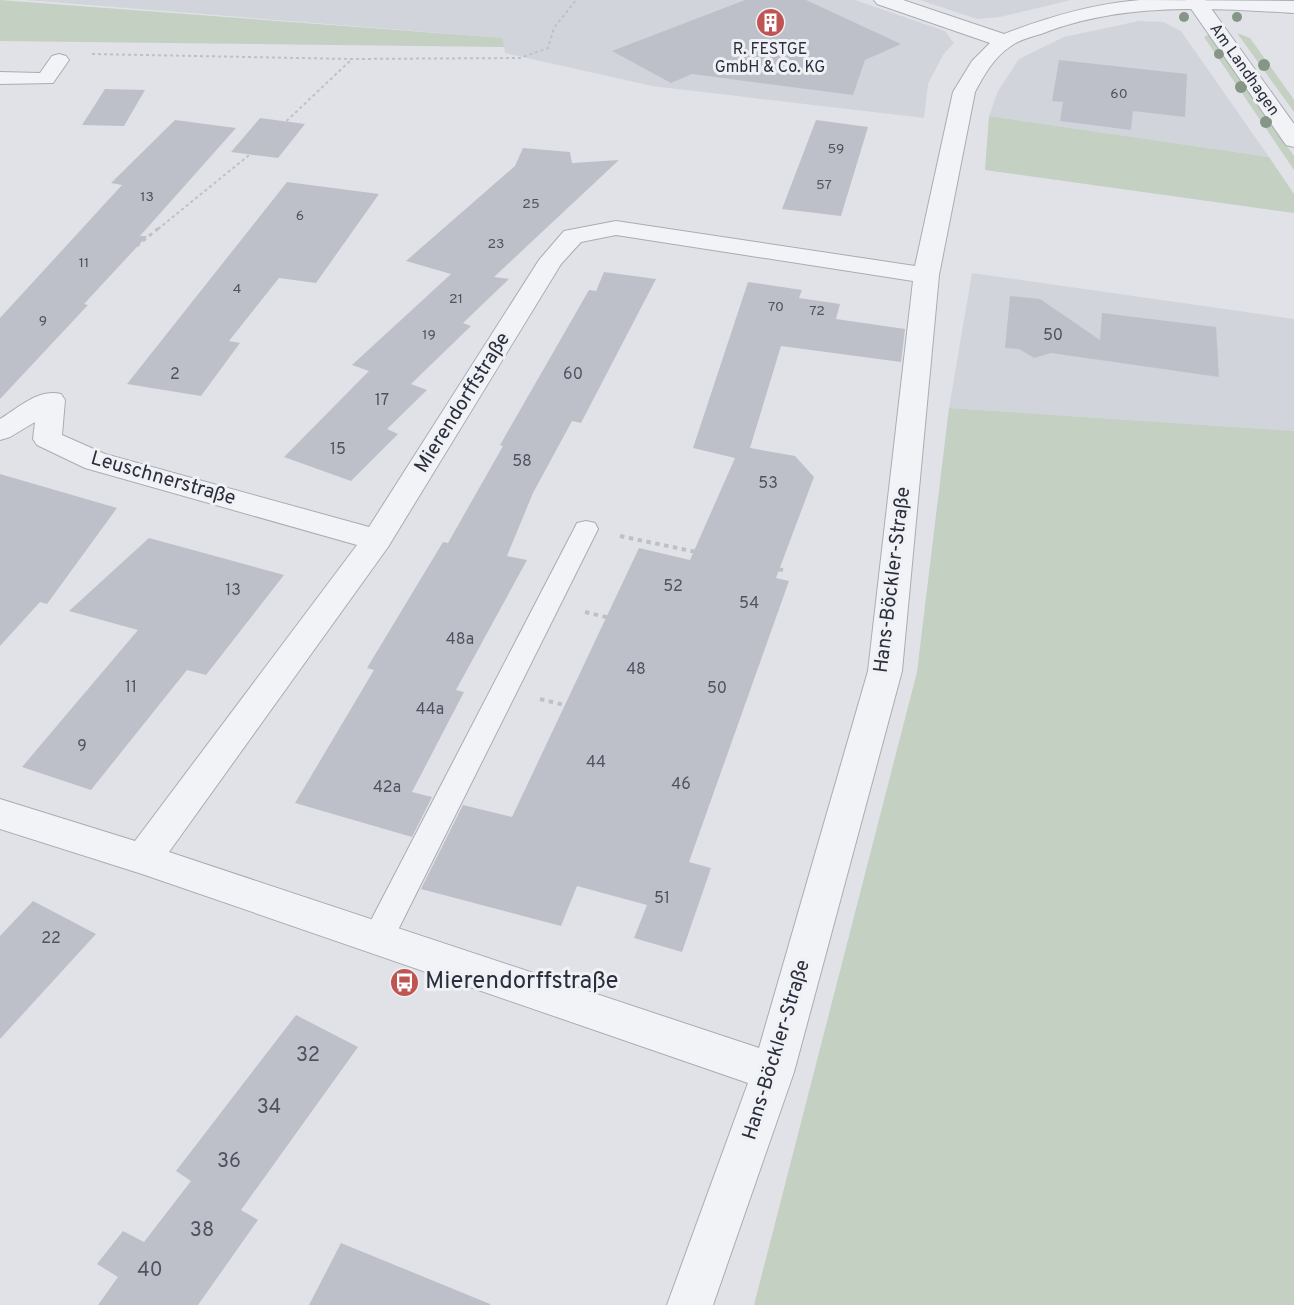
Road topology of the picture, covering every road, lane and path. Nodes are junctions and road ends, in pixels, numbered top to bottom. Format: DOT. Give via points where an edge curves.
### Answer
graph roads {
  1 [pos="576,0"];
  2 [pos="884,0"];
  3 [pos="1195,0"];
  4 [pos="1294,7"];
  5 [pos="1004,41"];
  6 [pos="0,58"];
  7 [pos="351,59"];
  8 [pos="59,60"];
  9 [pos="0,78"];
  10 [pos="1294,140"];
  11 [pos="926,275"];
  12 [pos="0,357"];
  13 [pos="0,431"];
  14 [pos="586,529"];
  15 [pos="377,540"];
  16 [pos="787,571"];
  17 [pos="548,603"];
  18 [pos="762,654"];
  19 [pos="504,690"];
  20 [pos="729,746"];
  21 [pos="0,814"];
  22 [pos="143,859"];
  23 [pos="378,938"];
  24 [pos="773,1072"];
  25 [pos="690,1305"];
  1 -- 7 [label="path" via="554,28 548,48 537,54 520,58"];
  2 -- 5 [label="street"];
  3 -- 4 [label="street, Am Landhagen"];
  3 -- 5 [label="street, Hans-Böckler-Straße" via="1105,10 1055,21"];
  3 -- 10 [label="street, Am Landhagen"];
  5 -- 11 [label="street, Hans-Böckler-Straße" via="979,65 964,92"];
  6 -- 8 [label="street"];
  7 -- 8 [label="path" via="87,54"];
  7 -- 12 [label="path" via="259,147"];
  8 -- 9 [label="street" via="46,79"];
  11 -- 15 [label="street, Mierendorffstraße" via="616,228 573,236 551,260"];
  11 -- 24 [label="street, Hans-Böckler-Straße" via="885,671"];
  13 -- 15 [label="street, Leuschnerstraße" via="51,400 47,439 96,461"];
  14 -- 16 [label="path"];
  14 -- 17 [label="lane"];
  15 -- 22 [label="street, Mierendorffstraße"];
  17 -- 18 [label="path"];
  17 -- 19 [label="lane"];
  19 -- 20 [label="path"];
  19 -- 23 [label="lane"];
  21 -- 22 [label="street"];
  22 -- 23 [label="street"];
  23 -- 24 [label="street"];
  24 -- 25 [label="street, Hans-Böckler-Straße"];
}
